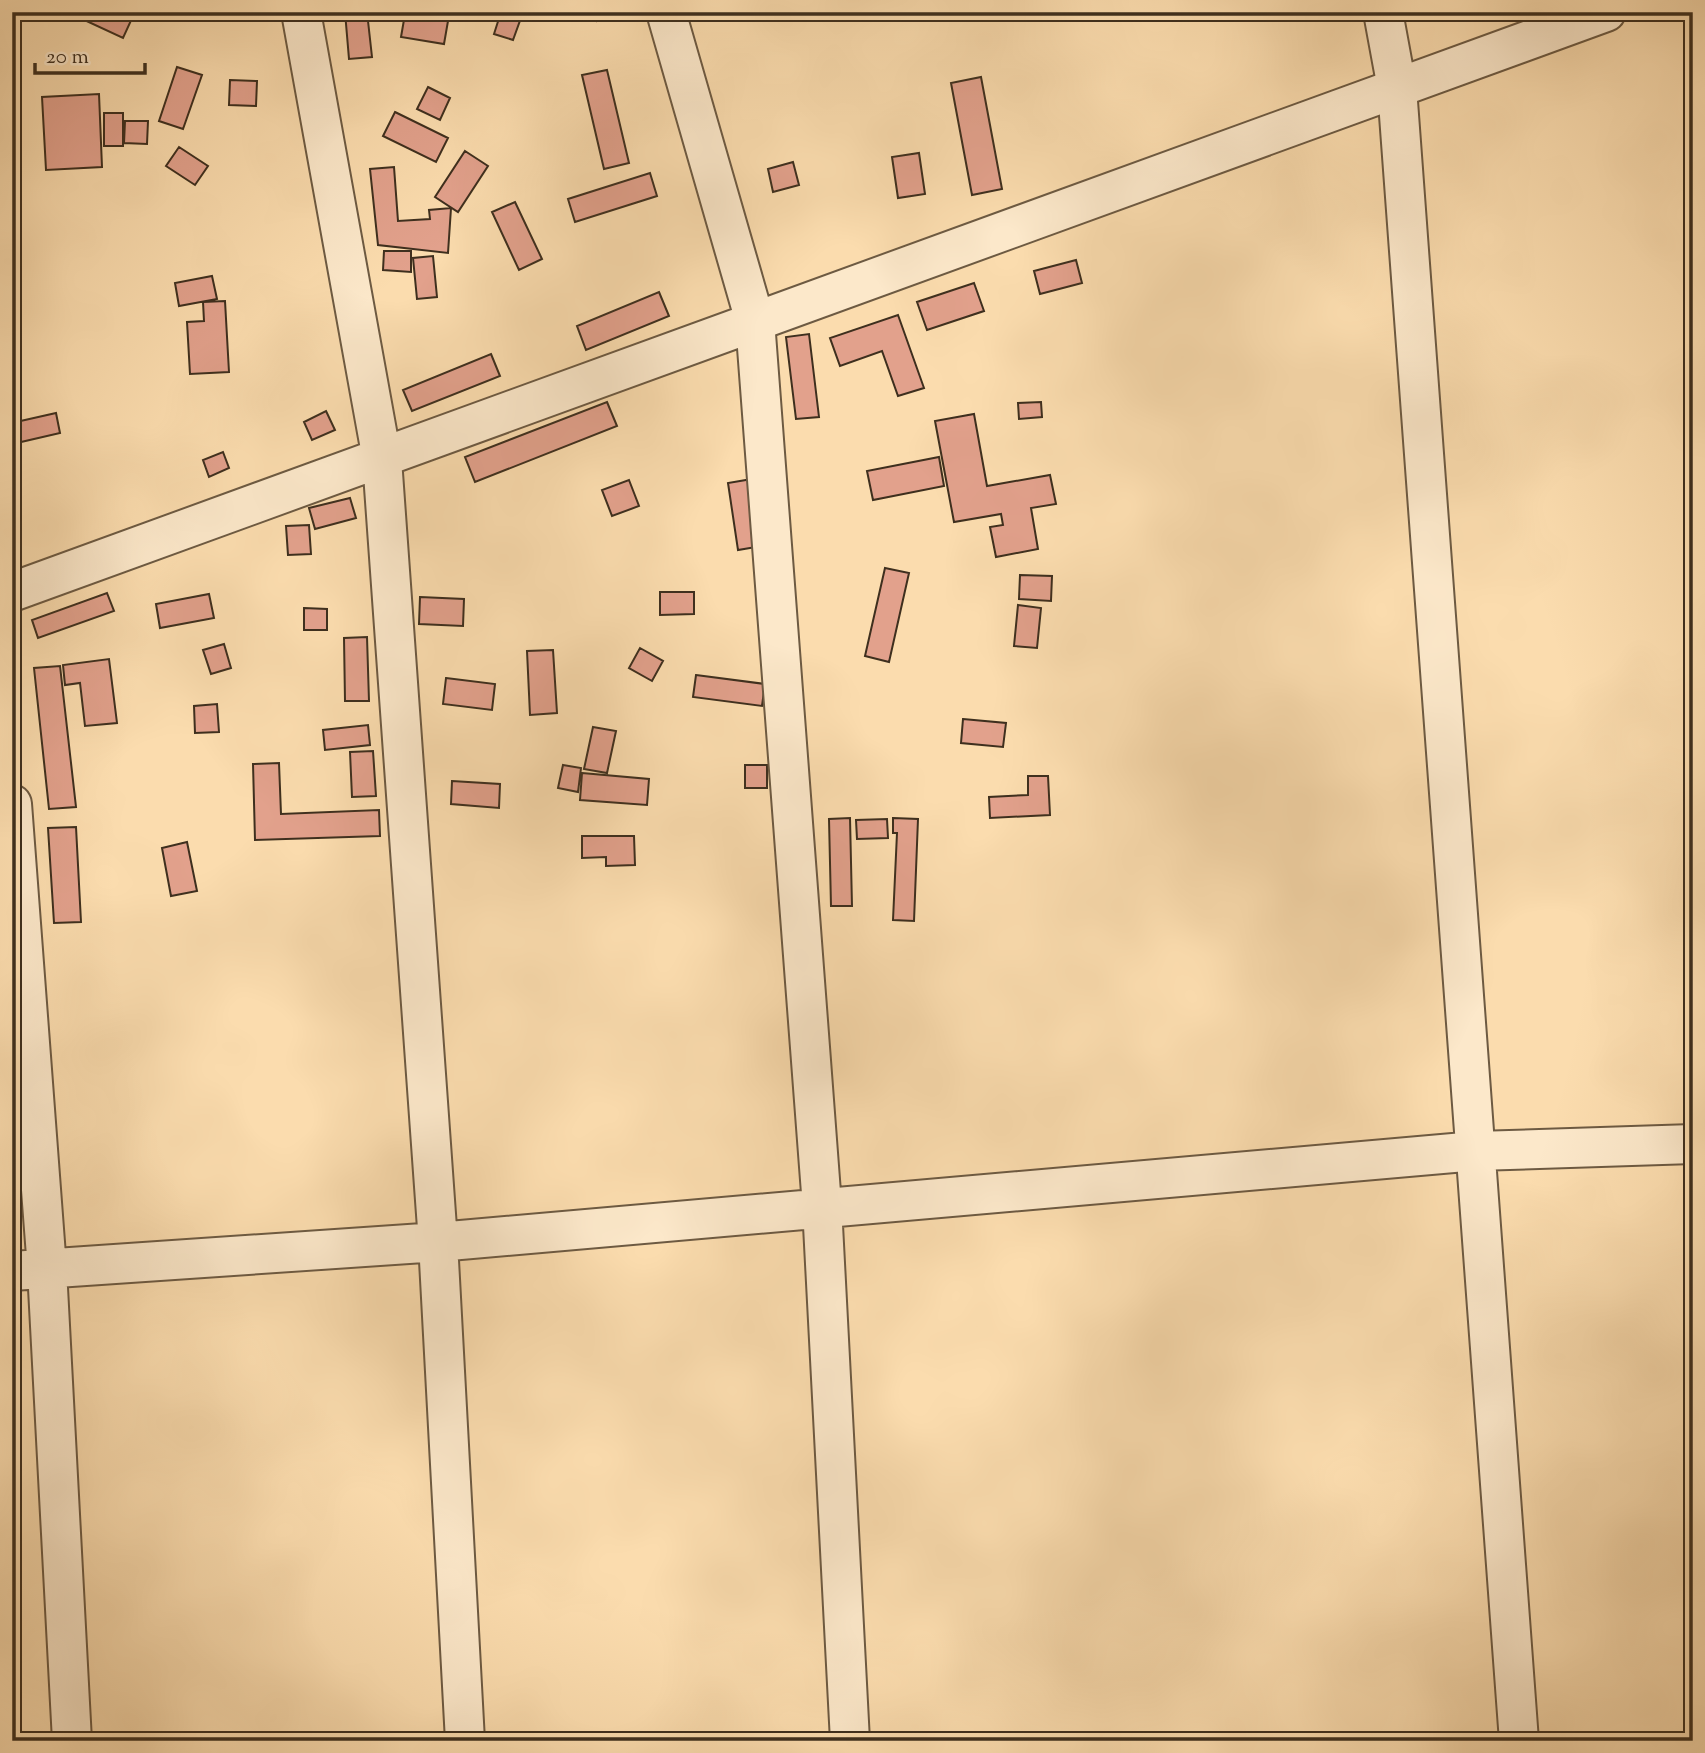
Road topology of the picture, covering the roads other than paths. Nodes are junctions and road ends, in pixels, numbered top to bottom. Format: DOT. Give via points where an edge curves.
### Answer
graph roads {
  1 [pos="301,12"];
  2 [pos="666,12"];
  3 [pos="1383,12"];
  4 [pos="1606,12"];
  5 [pos="1398,88"];
  6 [pos="755,321"];
  7 [pos="382,459"];
  8 [pos="12,592"];
  9 [pos="12,804"];
  10 [pos="1693,1144"];
  11 [pos="1476,1151"];
  12 [pos="822,1206"];
  13 [pos="438,1242"];
  14 [pos="30,1270"];
  15 [pos="72,1741"];
  16 [pos="465,1741"];
  17 [pos="850,1741"];
  18 [pos="1519,1741"];
  1 -- 7 [label="street"];
  2 -- 6 [label="street"];
  3 -- 5 [label="street"];
  4 -- 5 [label="street"];
  5 -- 6 [label="street"];
  5 -- 11 [label="street"];
  6 -- 7 [label="street"];
  6 -- 12 [label="street"];
  7 -- 8 [label="street"];
  7 -- 13 [label="street"];
  9 -- 14 [label="street"];
  10 -- 11 [label="street"];
  11 -- 12 [label="street"];
  11 -- 18 [label="street"];
  12 -- 13 [label="street"];
  12 -- 17 [label="street"];
  13 -- 14 [label="street"];
  13 -- 16 [label="street"];
  14 -- 15 [label="street"];
}
